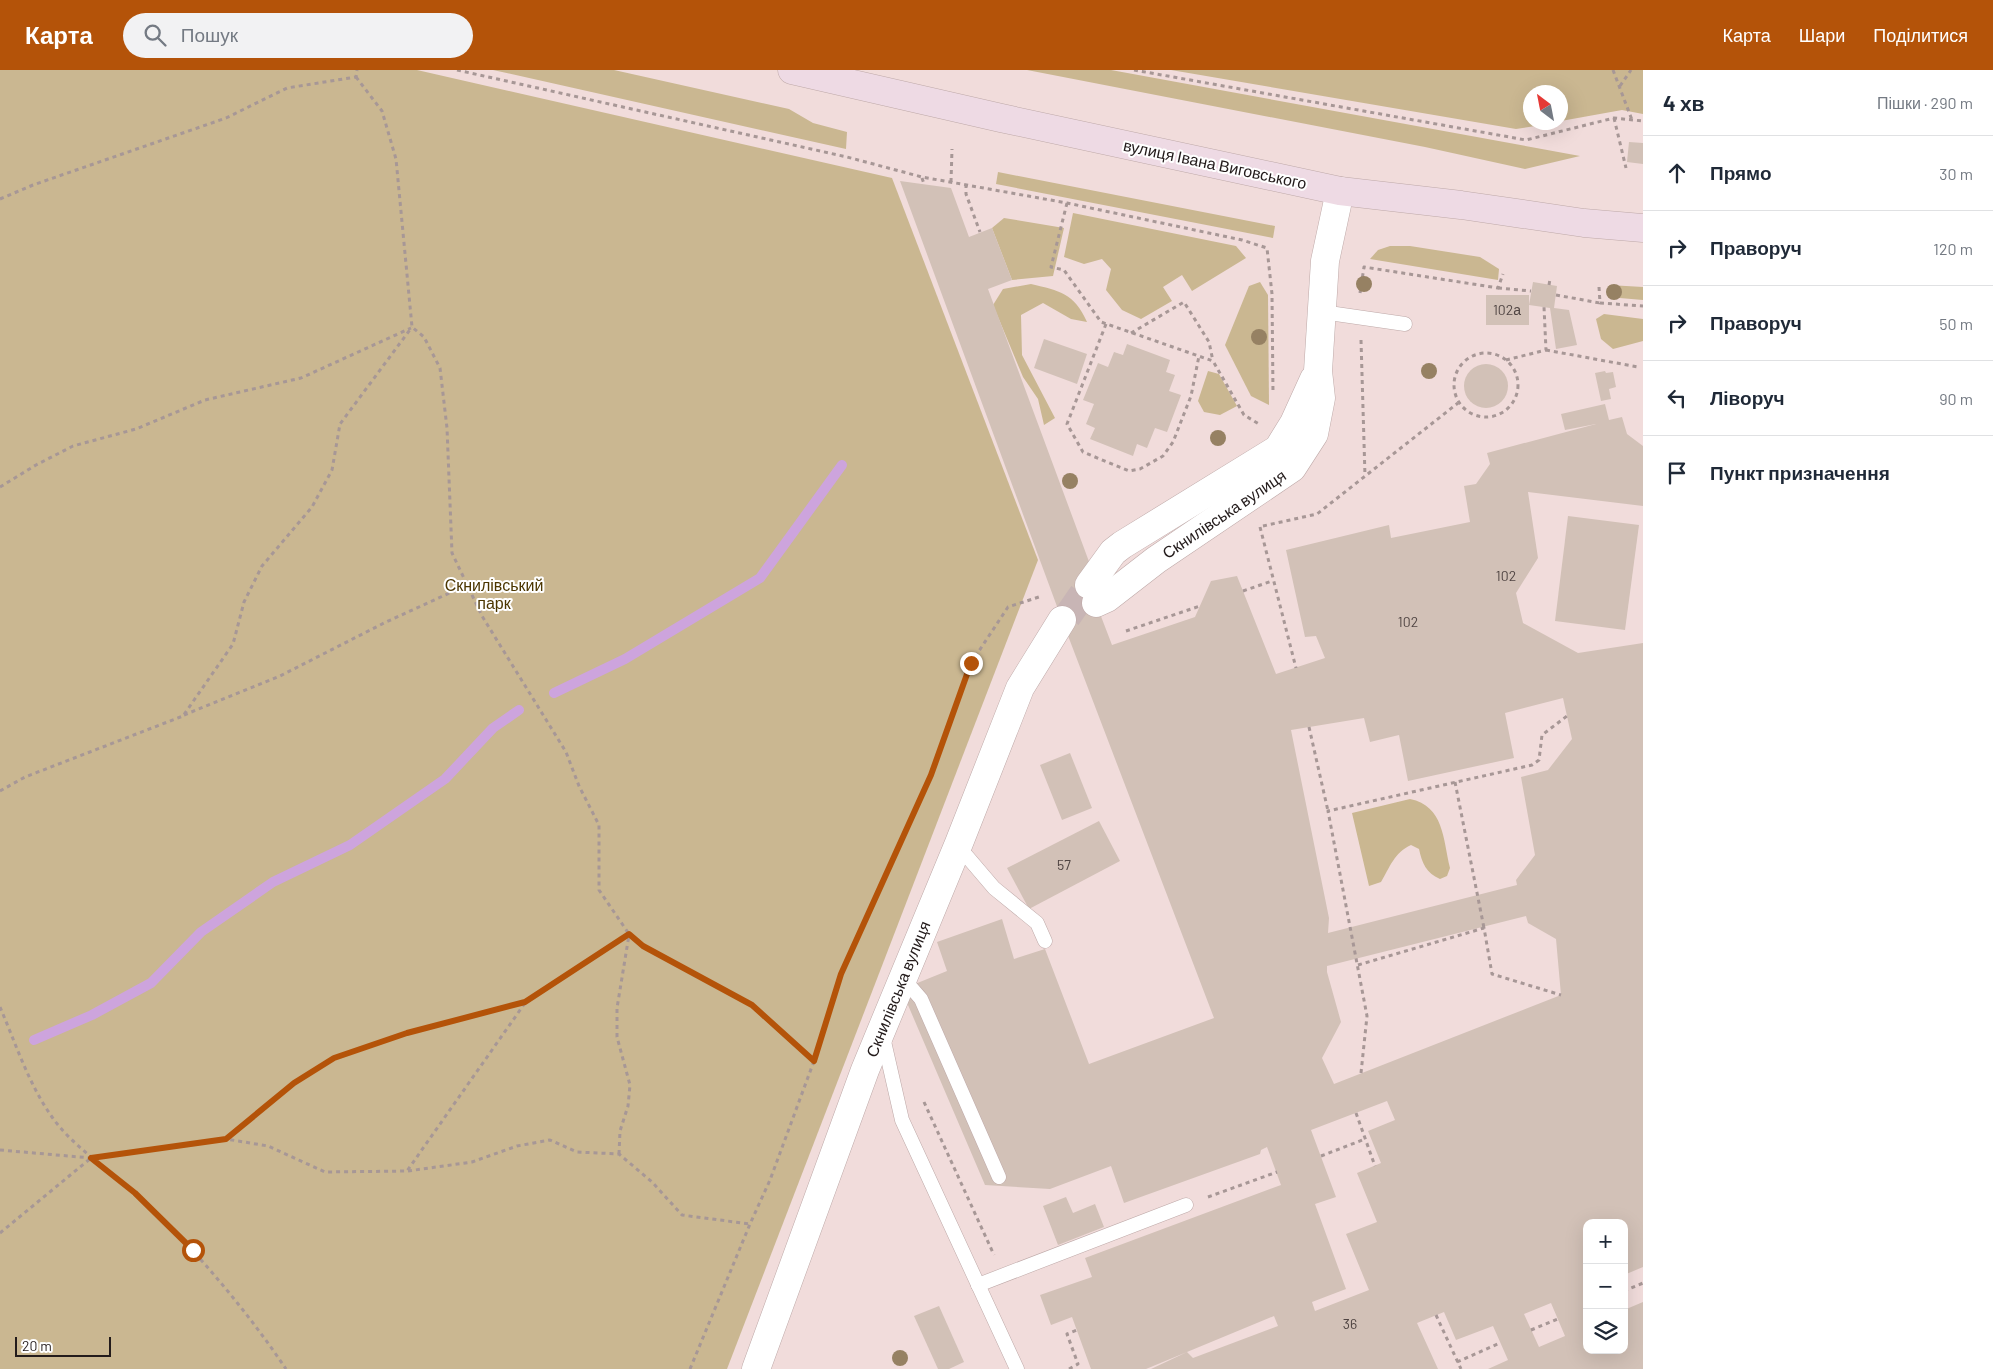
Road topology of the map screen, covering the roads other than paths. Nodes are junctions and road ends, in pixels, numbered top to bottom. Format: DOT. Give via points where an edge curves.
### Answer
graph roads {
  1 [pos="792,70"];
  2 [pos="1340,191"];
  3 [pos="1643,228"];
  4 [pos="1322,312"];
  5 [pos="1405,324"];
  6 [pos="1092,594"];
  7 [pos="1062,620"];
  8 [pos="959,843"];
  9 [pos="1045,942"];
  10 [pos="902,976"];
  11 [pos="881,1032"];
  12 [pos="999,1177"];
  13 [pos="1186,1205"];
  14 [pos="978,1285"];
  15 [pos="756,1369"];
  16 [pos="1017,1369"];
  1 -- 2 [label="main road, вулиця Івана Виговського"];
  2 -- 3 [label="main road, вулиця Івана Виговського"];
  2 -- 4 [label="street, Скнилівська вулиця" via="1325,261"];
  4 -- 5 [label="lane"];
  4 -- 6 [label="street, Скнилівська вулиця" via="1318,371 1321,398 1314,434 1292,468 1156,560 1107,598"];
  7 -- 8 [label="street, Скнилівська вулиця" via="1020,688"];
  8 -- 9 [label="lane" via="994,888 1037,923"];
  8 -- 10 [label="street, Скнилівська вулиця"];
  10 -- 11 [label="street, Скнилівська вулиця"];
  10 -- 12 [label="lane" via="921,999"];
  11 -- 14 [label="lane" via="902,1120"];
  11 -- 15 [label="street, Скнилівська вулиця"];
  13 -- 14 [label="lane"];
  14 -- 16 [label="lane"];
}
